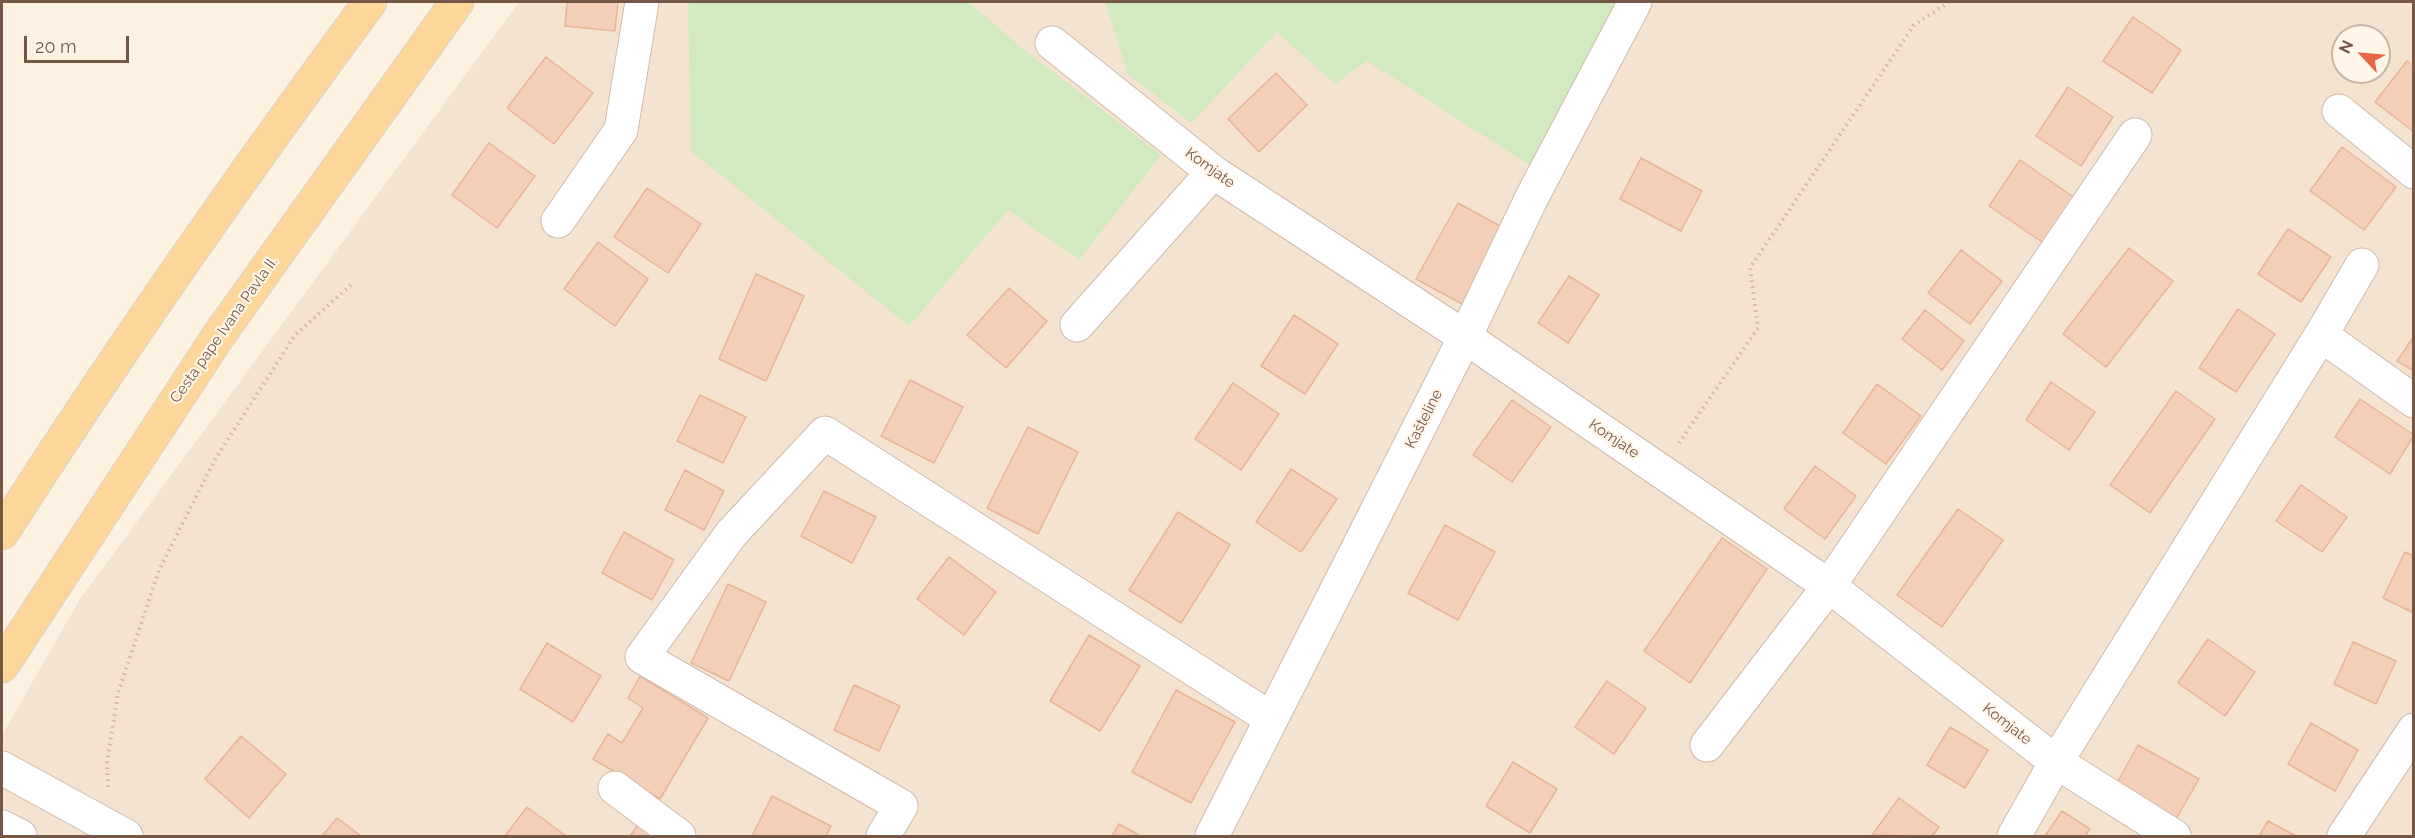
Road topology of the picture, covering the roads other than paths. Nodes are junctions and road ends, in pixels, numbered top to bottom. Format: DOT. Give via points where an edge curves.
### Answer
graph roads {
  1 [pos="370,2"];
  2 [pos="457,2"];
  3 [pos="642,2"];
  4 [pos="1635,2"];
  5 [pos="1052,44"];
  6 [pos="2339,111"];
  7 [pos="2135,135"];
  8 [pos="1214,172"];
  9 [pos="2414,172"];
  10 [pos="558,221"];
  11 [pos="2362,265"];
  12 [pos="1077,325"];
  13 [pos="2321,335"];
  14 [pos="1465,338"];
  15 [pos="2414,401"];
  16 [pos="5,525"];
  17 [pos="1829,586"];
  18 [pos="2,666"];
  19 [pos="1270,718"];
  20 [pos="2414,730"];
  21 [pos="1707,745"];
  22 [pos="2056,762"];
  23 [pos="2,768"];
  24 [pos="615,788"];
  25 [pos="2,827"];
  26 [pos="118,832"];
  27 [pos="20,837"];
  28 [pos="679,837"];
  29 [pos="883,837"];
  30 [pos="1212,837"];
  31 [pos="2014,837"];
  32 [pos="2174,837"];
  33 [pos="2344,837"];
  1 -- 16 [label="main road" via="150,310"];
  2 -- 18 [label="main road, Cesta pape Ivana Pavla II." via="219,335"];
  3 -- 10 [label="street" via="621,130"];
  4 -- 14 [label="street, Kašteline"];
  5 -- 8 [label="street, Komjate"];
  6 -- 9 [label="street"];
  7 -- 17 [label="street"];
  8 -- 12 [label="street"];
  8 -- 14 [label="street, Komjate"];
  11 -- 13 [label="street"];
  13 -- 15 [label="street"];
  13 -- 22 [label="street"];
  14 -- 17 [label="street, Komjate"];
  14 -- 19 [label="street, Kašteline"];
  17 -- 21 [label="street"];
  17 -- 22 [label="street, Komjate"];
  19 -- 29 [label="street" via="825,433 731,534 642,657 901,806"];
  19 -- 30 [label="street, Kašteline"];
  20 -- 33 [label="street"];
  22 -- 31 [label="street"];
  22 -- 32 [label="street, Komjate"];
  23 -- 26 [label="street"];
  24 -- 28 [label="street"];
  25 -- 27 [label="street"];
}
